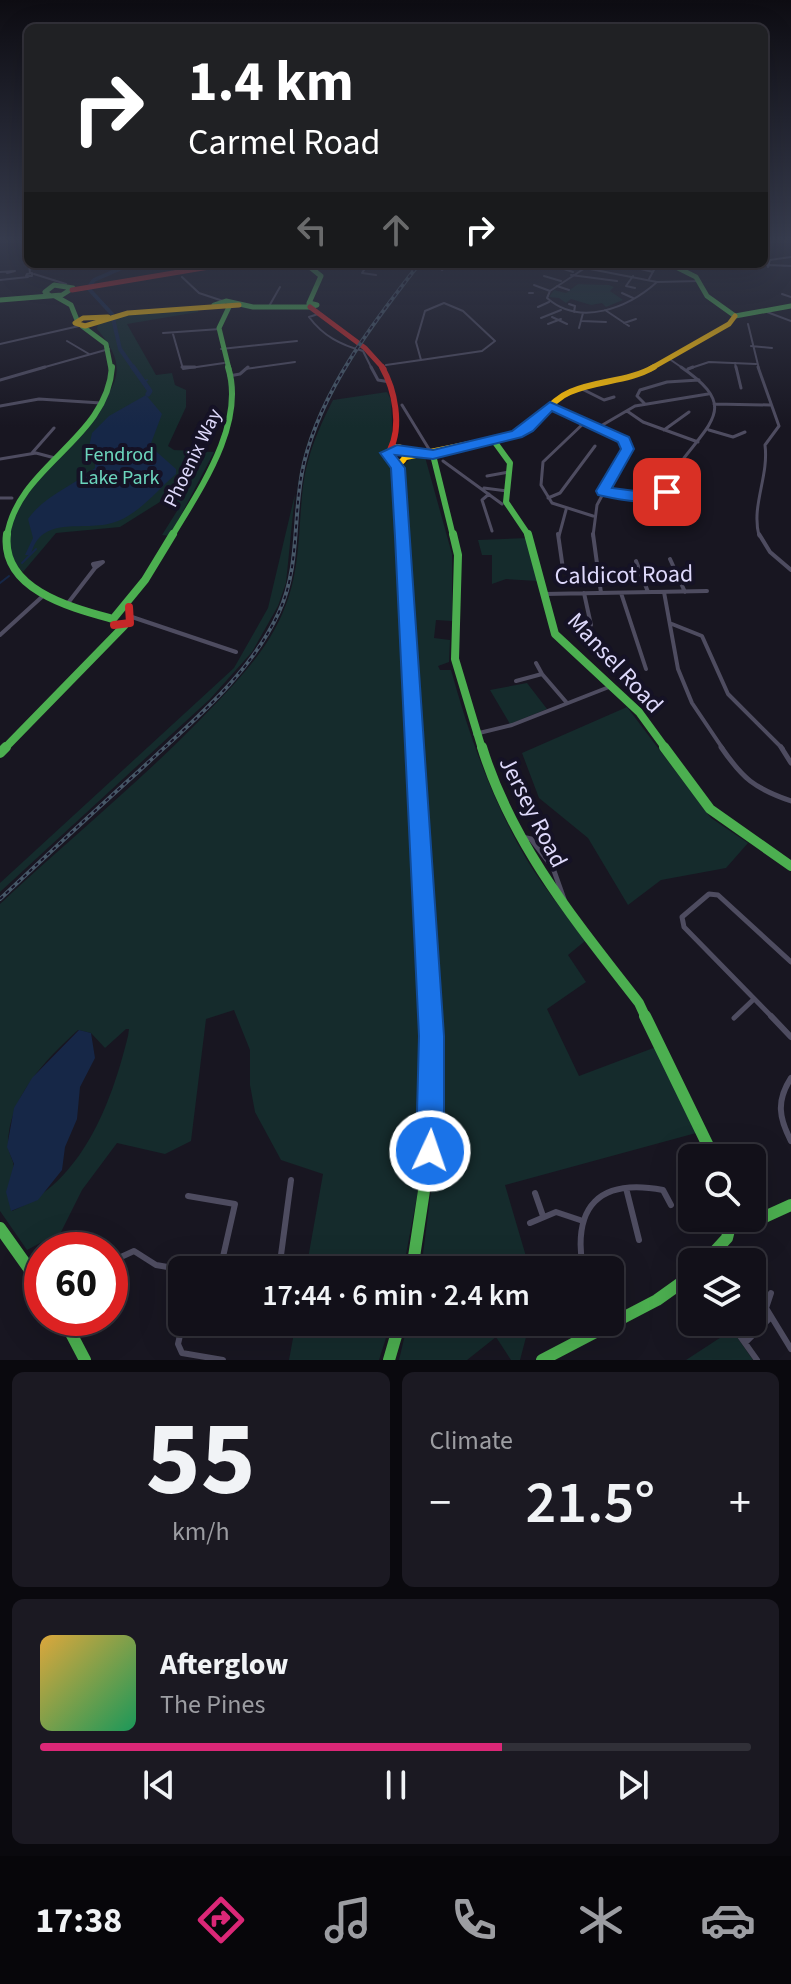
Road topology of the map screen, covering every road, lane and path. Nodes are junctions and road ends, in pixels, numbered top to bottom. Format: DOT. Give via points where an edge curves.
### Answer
graph roads {
  1 [pos="67,300"];
  2 [pos="72,300"];
  3 [pos="214,300"];
  4 [pos="272,300"];
  5 [pos="314,300"];
  6 [pos="627,300"];
  7 [pos="713,300"];
  8 [pos="549,302"];
  9 [pos="538,304"];
  10 [pos="569,304"];
  11 [pos="223,305"];
  12 [pos="313,306"];
  13 [pos="791,306"];
  14 [pos="268,308"];
  15 [pos="561,310"];
  16 [pos="605,310"];
  17 [pos="574,313"];
  18 [pos="583,313"];
  19 [pos="754,313"];
  20 [pos="735,316"];
  21 [pos="551,317"];
  22 [pos="541,318"];
  23 [pos="636,319"];
  24 [pos="558,320"];
  25 [pos="582,321"];
  26 [pos="791,321"];
  27 [pos="92,322"];
  28 [pos="606,322"];
  29 [pos="79,323"];
  30 [pos="624,323"];
  31 [pos="548,324"];
  32 [pos="567,324"];
  33 [pos="748,324"];
  34 [pos="629,326"];
  35 [pos="586,328"];
  36 [pos="220,329"];
  37 [pos="163,333"];
  38 [pos="173,334"];
  39 [pos="67,341"];
  40 [pos="297,341"];
  41 [pos="0,344"];
  42 [pos="751,346"];
  43 [pos="772,348"];
  44 [pos="109,349"];
  45 [pos="221,349"];
  46 [pos="89,354"];
  47 [pos="668,358"];
  48 [pos="421,360"];
  49 [pos="295,362"];
  50 [pos="224,363"];
  51 [pos="735,363"];
  52 [pos="757,364"];
  53 [pos="386,365"];
  54 [pos="688,369"];
  55 [pos="229,376"];
  56 [pos="0,380"];
  57 [pos="700,380"];
  58 [pos="392,382"];
  59 [pos="741,388"];
  60 [pos="582,389"];
  61 [pos="708,394"];
  62 [pos="614,397"];
  63 [pos="101,403"];
  64 [pos="645,404"];
  65 [pos="714,404"];
  66 [pos="402,405"];
  67 [pos="550,405"];
  68 [pos="770,405"];
  69 [pos="0,406"];
  70 [pos="626,410"];
  71 [pos="689,412"];
  72 [pos="585,422"];
  73 [pos="599,427"];
  74 [pos="54,428"];
  75 [pos="664,430"];
  76 [pos="708,430"];
  77 [pos="745,432"];
  78 [pos="494,441"];
  79 [pos="698,442"];
  80 [pos="595,446"];
  81 [pos="32,453"];
  82 [pos="399,455"];
  83 [pos="433,455"];
  84 [pos="57,458"];
  85 [pos="0,459"];
  86 [pos="443,461"];
  87 [pos="682,461"];
  88 [pos="509,472"];
  89 [pos="489,474"];
  90 [pos="641,481"];
  91 [pos="482,488"];
  92 [pos="507,491"];
  93 [pos="603,491"];
  94 [pos="489,494"];
  95 [pos="0,498"];
  96 [pos="12,498"];
  97 [pos="548,498"];
  98 [pos="502,504"];
  99 [pos="566,510"];
  100 [pos="594,516"];
  101 [pos="492,531"];
  102 [pos="670,559"];
  103 [pos="636,561"];
  104 [pos="95,568"];
  105 [pos="563,569"];
  106 [pos="791,570"];
  107 [pos="640,571"];
  108 [pos="658,571"];
  109 [pos="707,591"];
  110 [pos="664,592"];
  111 [pos="685,592"];
  112 [pos="584,593"];
  113 [pos="601,593"];
  114 [pos="621,593"];
  115 [pos="648,593"];
  116 [pos="542,594"];
  117 [pos="44,595"];
  118 [pos="67,605"];
  119 [pos="125,621"];
  120 [pos="672,624"];
  121 [pos="591,625"];
  122 [pos="0,635"];
  123 [pos="236,652"];
  124 [pos="536,663"];
  125 [pos="646,669"];
  126 [pos="542,674"];
  127 [pos="516,681"];
  128 [pos="609,687"];
  129 [pos="567,703"];
  130 [pos="475,734"];
  131 [pos="791,748"];
  132 [pos="784,750"];
  133 [pos="0,753"];
  134 [pos="791,763"];
  135 [pos="791,801"];
  136 [pos="791,866"];
  137 [pos="791,962"];
  138 [pos="754,999"];
  139 [pos="734,1018"];
  140 [pos="791,1037"];
  141 [pos="791,1078"];
  142 [pos="791,1141"];
  143 [pos="707,1144"];
  144 [pos="291,1180"];
  145 [pos="626,1188"];
  146 [pos="535,1193"];
  147 [pos="188,1196"];
  148 [pos="671,1205"];
  149 [pos="791,1205"];
  150 [pos="543,1216"];
  151 [pos="766,1216"];
  152 [pos="580,1220"];
  153 [pos="530,1223"];
  154 [pos="0,1228"];
  155 [pos="639,1240"];
  156 [pos="128,1254"];
  157 [pos="223,1256"];
  158 [pos="281,1256"];
  159 [pos="414,1256"];
  160 [pos="580,1256"];
  161 [pos="24,1262"];
  162 [pos="168,1267"];
  163 [pos="678,1286"];
  164 [pos="771,1293"];
  165 [pos="624,1313"];
  166 [pos="770,1318"];
  167 [pos="72,1336"];
  168 [pos="181,1336"];
  169 [pos="396,1336"];
  170 [pos="581,1336"];
  171 [pos="740,1336"];
  172 [pos="745,1343"];
  173 [pos="791,1349"];
  174 [pos="193,1358"];
  175 [pos="85,1360"];
  176 [pos="223,1360"];
  177 [pos="389,1360"];
  178 [pos="542,1360"];
  179 [pos="757,1360"];
  1 -- 29 [label="street"];
  2 -- 27 [label="street"];
  3 -- 11 [label="street"];
  4 -- 14 [label="street"];
  5 -- 12 [label="street"];
  6 -- 16 [label="street"];
  7 -- 20 [label="street"];
  8 -- 9 [label="street"];
  8 -- 15 [label="street"];
  10 -- 17 [label="street" via="575,306"];
  11 -- 14 [label="street"];
  11 -- 27 [label="street"];
  11 -- 36 [label="street, Phoenix Way"];
  12 -- 14 [label="street"];
  12 -- 53 [label="street" via="328,323 374,350"];
  12 -- 58 [label="street" via="309,317 320,331 336,343 363,351 378,380"];
  13 -- 19 [label="street"];
  15 -- 17 [label="street"];
  15 -- 21 [label="street"];
  16 -- 18 [label="street"];
  16 -- 30 [label="street"];
  17 -- 18 [label="street"];
  18 -- 25 [label="street"];
  19 -- 20 [label="street"];
  19 -- 26 [label="street" via="769,312"];
  20 -- 47 [label="street"];
  21 -- 22 [label="street"];
  21 -- 24 [label="street"];
  23 -- 30 [label="street"];
  24 -- 31 [label="street"];
  24 -- 32 [label="street"];
  25 -- 28 [label="street"];
  25 -- 35 [label="street" via="579,328"];
  27 -- 29 [label="street"];
  27 -- 44 [label="street"];
  29 -- 41 [label="street"];
  30 -- 34 [label="street"];
  33 -- 42 [label="street"];
  36 -- 38 [label="street"];
  36 -- 45 [label="street, Phoenix Way"];
  37 -- 38 [label="street"];
  38 -- 50 [label="street" via="183,369"];
  39 -- 46 [label="street"];
  40 -- 45 [label="street"];
  42 -- 43 [label="street"];
  42 -- 52 [label="street"];
  44 -- 46 [label="street"];
  44 -- 63 [label="street" via="114,373"];
  45 -- 50 [label="street, Phoenix Way"];
  46 -- 56 [label="street"];
  47 -- 54 [label="street"];
  47 -- 60 [label="street" via="629,379"];
  48 -- 48 [label="street" via="482,351 495,341 468,314 437,304 426,309 417,332"];
  48 -- 53 [label="street"];
  49 -- 55 [label="street" via="249,366"];
  50 -- 55 [label="street, Phoenix Way"];
  51 -- 52 [label="street"];
  51 -- 54 [label="street" via="709,362"];
  51 -- 59 [label="street"];
  52 -- 68 [label="street"];
  53 -- 58 [label="street"];
  54 -- 57 [label="street"];
  55 -- 119 [label="street, Phoenix Way" via="236,405 228,429"];
  57 -- 61 [label="street"];
  57 -- 64 [label="street" via="640,390 637,396"];
  58 -- 82 [label="street"];
  60 -- 62 [label="street" via="604,400"];
  60 -- 67 [label="street"];
  61 -- 64 [label="street"];
  61 -- 65 [label="street"];
  63 -- 69 [label="street" via="39,399"];
  63 -- 84 [label="street"];
  64 -- 70 [label="street"];
  65 -- 68 [label="street"];
  65 -- 76 [label="street" via="716,415"];
  66 -- 83 [label="street, Jersey Road"];
  67 -- 72 [label="street"];
  67 -- 78 [label="street" via="529,429"];
  68 -- 106 [label="street" via="779,426 765,445 770,463 756,502 756,522 762,545"];
  70 -- 73 [label="street"];
  70 -- 75 [label="street"];
  71 -- 75 [label="street"];
  72 -- 73 [label="street"];
  72 -- 97 [label="street" via="543,462 541,485"];
  73 -- 93 [label="street" via="624,440 627,449"];
  74 -- 81 [label="street"];
  75 -- 79 [label="street"];
  76 -- 77 [label="street" via="729,436"];
  76 -- 79 [label="street"];
  78 -- 83 [label="street"];
  78 -- 88 [label="street" via="508,458"];
  79 -- 87 [label="street"];
  80 -- 97 [label="street" via="560,493"];
  81 -- 84 [label="street"];
  81 -- 85 [label="street"];
  82 -- 83 [label="street"];
  82 -- 159 [label="street" via="433,1092"];
  83 -- 130 [label="street, Jersey Road" via="458,555 455,659"];
  84 -- 96 [label="street"];
  86 -- 91 [label="street"];
  87 -- 90 [label="street" via="660,460"];
  87 -- 93 [label="street" via="671,488 660,496"];
  88 -- 89 [label="street"];
  88 -- 92 [label="street, Mansel Road"];
  91 -- 92 [label="street"];
  91 -- 94 [label="street"];
  92 -- 116 [label="street, Mansel Road" via="509,509 533,545"];
  93 -- 100 [label="street"];
  94 -- 98 [label="street"];
  94 -- 101 [label="street" via="482,503"];
  95 -- 96 [label="street"];
  96 -- 117 [label="street" via="1,525 9,560"];
  97 -- 99 [label="street"];
  99 -- 100 [label="street"];
  99 -- 105 [label="street" via="558,531"];
  100 -- 113 [label="street"];
  102 -- 111 [label="street"];
  103 -- 107 [label="street"];
  104 -- 118 [label="street"];
  107 -- 108 [label="street"];
  107 -- 115 [label="street"];
  109 -- 111 [label="street, Caldicot Road"];
  110 -- 111 [label="street, Caldicot Road"];
  110 -- 115 [label="street, Caldicot Road"];
  110 -- 120 [label="street"];
  112 -- 113 [label="street, Caldicot Road"];
  112 -- 116 [label="street, Caldicot Road"];
  112 -- 121 [label="street"];
  113 -- 114 [label="street, Caldicot Road"];
  114 -- 115 [label="street, Caldicot Road"];
  114 -- 125 [label="street"];
  116 -- 128 [label="street, Mansel Road" via="555,634"];
  117 -- 118 [label="street"];
  117 -- 122 [label="street"];
  118 -- 119 [label="street"];
  119 -- 123 [label="street"];
  119 -- 133 [label="street, Phoenix Way"];
  120 -- 132 [label="street" via="702,636 727,694"];
  120 -- 135 [label="street" via="678,669 726,758 754,786"];
  124 -- 126 [label="street"];
  126 -- 127 [label="street"];
  126 -- 129 [label="street"];
  128 -- 129 [label="street"];
  128 -- 136 [label="street, Mansel Road" via="639,712 710,809"];
  129 -- 130 [label="street"];
  130 -- 143 [label="street, Jersey Road" via="520,838 564,907 639,1003"];
  131 -- 132 [label="street"];
  132 -- 134 [label="street"];
  137 -- 138 [label="street" via="718,895 709,894 682,917 684,927"];
  138 -- 139 [label="street"];
  138 -- 140 [label="street"];
  141 -- 142 [label="street" via="778,1101"];
  144 -- 158 [label="street"];
  145 -- 148 [label="street" via="663,1190"];
  145 -- 152 [label="street" via="592,1202"];
  145 -- 155 [label="street"];
  146 -- 150 [label="street"];
  147 -- 157 [label="street" via="235,1204"];
  149 -- 151 [label="street"];
  150 -- 152 [label="street" via="556,1212"];
  150 -- 153 [label="street"];
  152 -- 160 [label="street"];
  154 -- 161 [label="street"];
  156 -- 162 [label="street" via="134,1251"];
  163 -- 165 [label="street"];
  164 -- 166 [label="street" via="766,1308"];
  166 -- 172 [label="street"];
  166 -- 173 [label="street"];
  167 -- 175 [label="street"];
  168 -- 174 [label="street" via="179,1350"];
  169 -- 177 [label="street"];
  170 -- 178 [label="street"];
  171 -- 172 [label="street"];
  172 -- 179 [label="street"];
  174 -- 176 [label="street"];
}
